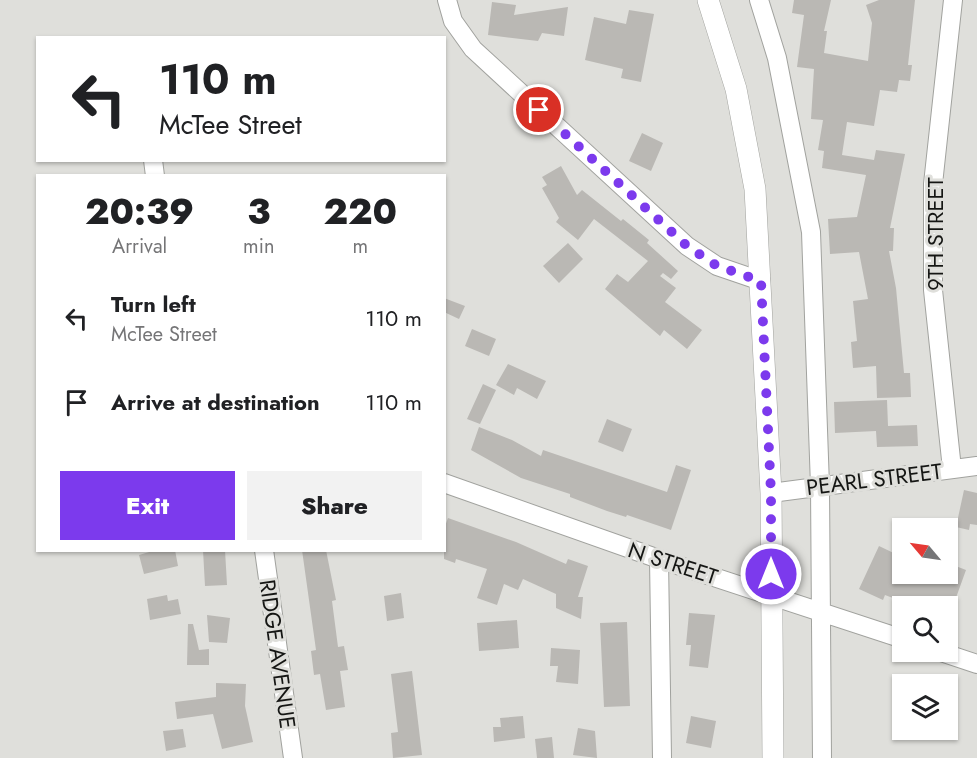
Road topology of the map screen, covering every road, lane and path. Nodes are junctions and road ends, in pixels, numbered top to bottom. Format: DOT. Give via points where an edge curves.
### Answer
graph roads {
  1 [pos="447,0"];
  2 [pos="708,0"];
  3 [pos="759,0"];
  4 [pos="953,0"];
  5 [pos="761,281"];
  6 [pos="977,466"];
  7 [pos="952,469"];
  8 [pos="446,484"];
  9 [pos="820,486"];
  10 [pos="771,493"];
  11 [pos="264,552"];
  12 [pos="659,559"];
  13 [pos="771,594"];
  14 [pos="820,611"];
  15 [pos="892,635"];
  16 [pos="958,655"];
  17 [pos="975,658"];
  18 [pos="293,758"];
  19 [pos="662,758"];
  20 [pos="773,758"];
  21 [pos="822,758"];
  1 -- 5 [label="street" via="453,21 473,49 687,246 717,266"];
  2 -- 5 [label="street" via="736,89 755,189"];
  3 -- 9 [label="street" via="777,58 811,232"];
  4 -- 7 [label="street, 9TH STREET" via="933,184 933,278"];
  5 -- 10 [label="street"];
  6 -- 7 [label="street, PEARL STREET"];
  7 -- 9 [label="street, PEARL STREET"];
  8 -- 12 [label="street, N STREET"];
  9 -- 10 [label="street, PEARL STREET"];
  9 -- 14 [label="street"];
  10 -- 13 [label="street"];
  11 -- 18 [label="street, RIDGE AVENUE"];
  12 -- 13 [label="street, N STREET"];
  12 -- 19 [label="street"];
  13 -- 14 [label="street, N STREET"];
  13 -- 20 [label="street"];
  14 -- 15 [label="street, N STREET"];
  14 -- 21 [label="street"];
  16 -- 17 [label="street"];
}
